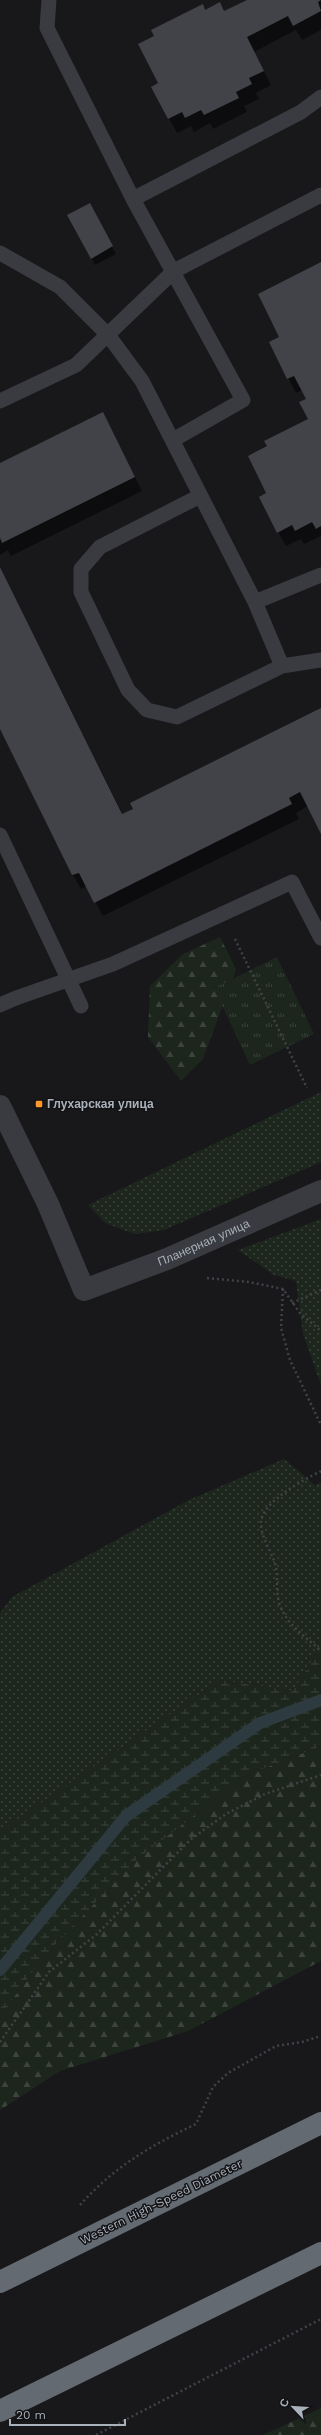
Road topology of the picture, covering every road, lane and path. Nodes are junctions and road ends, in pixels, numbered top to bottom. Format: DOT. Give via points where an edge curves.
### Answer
graph roads {
  1 [pos="49,0"];
  2 [pos="321,97"];
  3 [pos="321,195"];
  4 [pos="133,199"];
  5 [pos="0,253"];
  6 [pos="174,271"];
  7 [pos="108,335"];
  8 [pos="0,401"];
  9 [pos="173,440"];
  10 [pos="200,496"];
  11 [pos="321,575"];
  12 [pos="255,602"];
  13 [pos="321,660"];
  14 [pos="282,666"];
  15 [pos="0,835"];
  16 [pos="224,914"];
  17 [pos="321,938"];
  18 [pos="69,980"];
  19 [pos="0,1005"];
  20 [pos="81,1006"];
  21 [pos="307,1088"];
  22 [pos="0,1106"];
  23 [pos="321,1191"];
  24 [pos="199,1279"];
  25 [pos="283,1289"];
  26 [pos="321,1290"];
  27 [pos="292,1303"];
  28 [pos="321,1331"];
  29 [pos="321,1425"];
  30 [pos="321,1471"];
  31 [pos="321,1651"];
  32 [pos="321,1775"];
  33 [pos="321,2036"];
  34 [pos="0,2042"];
  35 [pos="321,2123"];
  36 [pos="78,2207"];
  37 [pos="321,2253"];
  38 [pos="0,2282"];
  39 [pos="321,2318"];
  40 [pos="0,2411"];
  41 [pos="96,2435"];
  1 -- 4 [label="lane" via="47,28"];
  2 -- 4 [label="lane" via="301,112"];
  3 -- 6 [label="lane"];
  4 -- 6 [label="lane"];
  5 -- 7 [label="lane" via="60,287"];
  6 -- 7 [label="lane"];
  6 -- 9 [label="lane" via="243,400"];
  7 -- 8 [label="lane" via="76,365"];
  7 -- 9 [label="lane" via="142,381"];
  9 -- 10 [label="lane"];
  10 -- 12 [label="lane"];
  10 -- 14 [label="lane" via="100,547 81,569 81,592 128,690 148,710 177,717"];
  11 -- 12 [label="lane"];
  12 -- 14 [label="lane"];
  13 -- 14 [label="lane"];
  15 -- 18 [label="lane"];
  16 -- 17 [label="lane" via="292,882"];
  16 -- 18 [label="lane" via="112,964"];
  16 -- 21 [label="path"];
  18 -- 19 [label="lane"];
  18 -- 20 [label="lane"];
  22 -- 23 [label="street, Планерная улица" via="48,1204 84,1290 167,1258"];
  24 -- 25 [label="path" via="214,1277"];
  25 -- 27 [label="path"];
  25 -- 29 [label="path" via="281,1328 290,1360"];
  26 -- 27 [label="path"];
  27 -- 28 [label="path"];
  30 -- 31 [label="path" via="294,1485 266,1509 260,1524 274,1559 278,1577 278,1598 282,1608 291,1625"];
  32 -- 34 [label="path" via="265,1794 226,1814 191,1839 97,1934 49,1972"];
  33 -- 36 [label="path" via="276,2046 228,2074 213,2087 196,2124 128,2160 98,2185"];
  35 -- 38 [label="highway, Western High-Speed Diameter"];
  37 -- 40 [label="highway"];
  39 -- 41 [label="path"];
}
